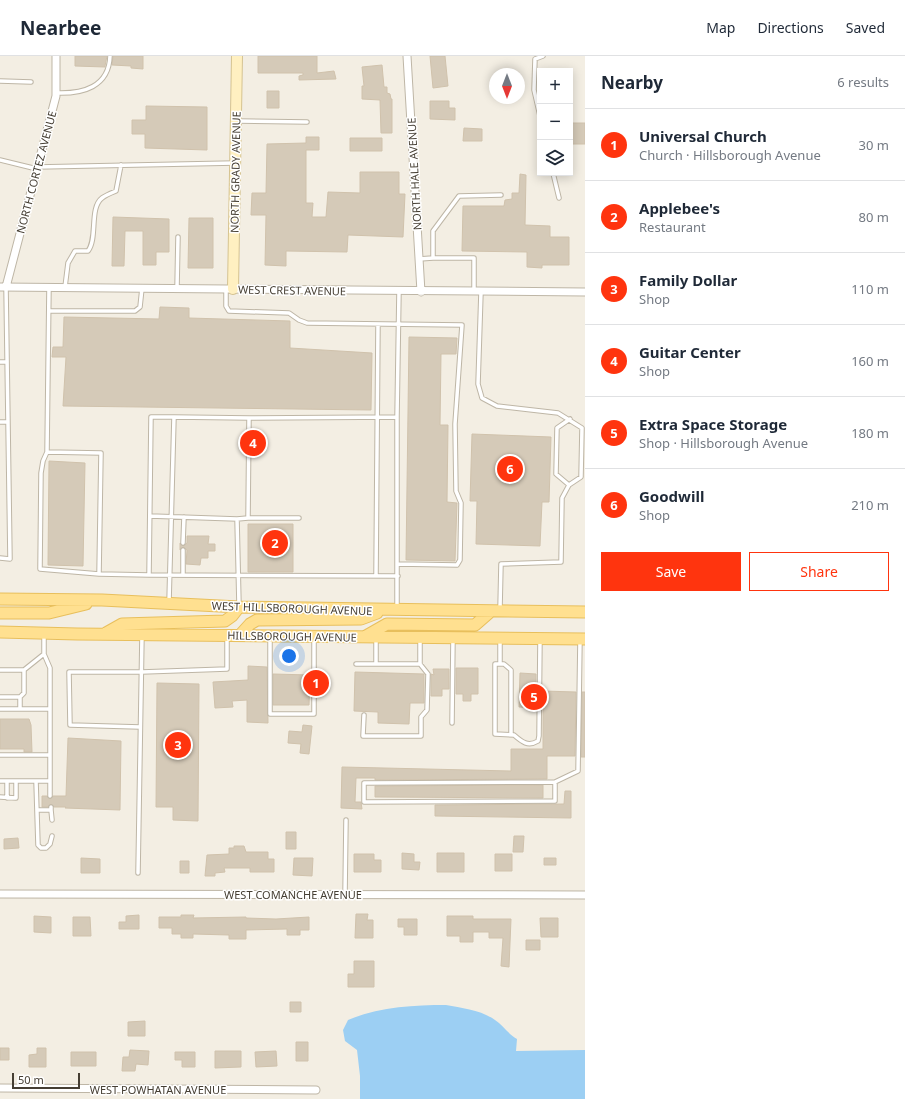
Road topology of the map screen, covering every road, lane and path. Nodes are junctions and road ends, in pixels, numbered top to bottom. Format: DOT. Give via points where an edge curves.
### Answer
graph roads {
  1 [pos="56,56"];
  2 [pos="110,56"];
  3 [pos="237,56"];
  4 [pos="407,56"];
  5 [pos="543,56"];
  6 [pos="0,81"];
  7 [pos="31,82"];
  8 [pos="56,93"];
  9 [pos="537,104"];
  10 [pos="237,121"];
  11 [pos="307,122"];
  12 [pos="0,160"];
  13 [pos="236,163"];
  14 [pos="121,165"];
  15 [pos="37,168"];
  16 [pos="554,176"];
  17 [pos="501,195"];
  18 [pos="559,198"];
  19 [pos="178,237"];
  20 [pos="419,258"];
  21 [pos="433,258"];
  22 [pos="3,287"];
  23 [pos="49,287"];
  24 [pos="65,287"];
  25 [pos="142,288"];
  26 [pos="177,288"];
  27 [pos="230,289"];
  28 [pos="399,291"];
  29 [pos="422,292"];
  30 [pos="478,292"];
  31 [pos="585,292"];
  32 [pos="48,311"];
  33 [pos="378,324"];
  34 [pos="398,324"];
  35 [pos="0,362"];
  36 [pos="7,362"];
  37 [pos="174,417"];
  38 [pos="378,417"];
  39 [pos="397,417"];
  40 [pos="248,418"];
  41 [pos="570,419"];
  42 [pos="0,422"];
  43 [pos="8,422"];
  44 [pos="48,452"];
  45 [pos="569,485"];
  46 [pos="150,516"];
  47 [pos="171,516"];
  48 [pos="184,517"];
  49 [pos="248,518"];
  50 [pos="299,518"];
  51 [pos="237,519"];
  52 [pos="183,542"];
  53 [pos="183,550"];
  54 [pos="0,558"];
  55 [pos="398,564"];
  56 [pos="99,574"];
  57 [pos="149,575"];
  58 [pos="170,575"];
  59 [pos="183,575"];
  60 [pos="238,575"];
  61 [pos="376,576"];
  62 [pos="398,576"];
  63 [pos="0,600"];
  64 [pos="102,600"];
  65 [pos="169,604"];
  66 [pos="239,607"];
  67 [pos="391,610"];
  68 [pos="496,611"];
  69 [pos="585,612"];
  70 [pos="0,613"];
  71 [pos="0,632"];
  72 [pos="44,633"];
  73 [pos="104,634"];
  74 [pos="142,634"];
  75 [pos="227,635"];
  76 [pos="240,635"];
  77 [pos="270,635"];
  78 [pos="314,636"];
  79 [pos="371,636"];
  80 [pos="420,637"];
  81 [pos="453,637"];
  82 [pos="500,638"];
  83 [pos="540,638"];
  84 [pos="582,639"];
  85 [pos="44,654"];
  86 [pos="356,664"];
  87 [pos="376,664"];
  88 [pos="420,664"];
  89 [pos="500,664"];
  90 [pos="0,670"];
  91 [pos="24,670"];
  92 [pos="142,672"];
  93 [pos="0,697"];
  94 [pos="20,697"];
  95 [pos="0,708"];
  96 [pos="20,708"];
  97 [pos="50,708"];
  98 [pos="364,715"];
  99 [pos="452,723"];
  100 [pos="140,727"];
  101 [pos="511,734"];
  102 [pos="0,755"];
  103 [pos="50,755"];
  104 [pos="0,781"];
  105 [pos="7,781"];
  106 [pos="16,781"];
  107 [pos="36,781"];
  108 [pos="50,781"];
  109 [pos="555,782"];
  110 [pos="50,796"];
  111 [pos="0,798"];
  112 [pos="7,798"];
  113 [pos="37,810"];
  114 [pos="52,820"];
  115 [pos="346,820"];
  116 [pos="52,836"];
  117 [pos="138,873"];
  118 [pos="0,894"];
  119 [pos="345,894"];
  120 [pos="585,895"];
  121 [pos="0,1088"];
  122 [pos="316,1090"];
  1 -- 8 [label="street, NORTH CORTEZ AVENUE"];
  2 -- 8 [label="lane" via="107,74 100,83 88,89"];
  3 -- 10 [label="street, NORTH GRADY AVENUE"];
  4 -- 20 [label="street, NORTH HALE AVENUE"];
  5 -- 9 [label="lane" via="535,59 534,90"];
  6 -- 7 [label="lane"];
  8 -- 15 [label="street, NORTH CORTEZ AVENUE"];
  10 -- 11 [label="lane"];
  10 -- 13 [label="street, NORTH GRADY AVENUE"];
  12 -- 15 [label="lane"];
  13 -- 14 [label="lane"];
  13 -- 27 [label="street, NORTH GRADY AVENUE"];
  14 -- 15 [label="lane"];
  14 -- 24 [label="lane" via="116,191 101,198 96,209 92,246 88,251 75,251 68,264"];
  15 -- 22 [label="street, NORTH CORTEZ AVENUE"];
  16 -- 18 [label="lane"];
  17 -- 21 [label="lane" via="458,196 433,231"];
  19 -- 26 [label="lane"];
  20 -- 21 [label="lane"];
  20 -- 29 [label="street, NORTH HALE AVENUE"];
  21 -- 30 [label="lane" via="474,258"];
  22 -- 23 [label="street, WEST CREST AVENUE"];
  22 -- 36 [label="lane"];
  23 -- 24 [label="street, WEST CREST AVENUE"];
  23 -- 32 [label="lane"];
  24 -- 25 [label="street, WEST CREST AVENUE"];
  25 -- 26 [label="street, WEST CREST AVENUE"];
  25 -- 32 [label="lane" via="140,307 135,312"];
  26 -- 27 [label="street, WEST CREST AVENUE"];
  27 -- 28 [label="street, WEST CREST AVENUE"];
  27 -- 33 [label="lane" via="226,306 229,311 289,313 307,323"];
  28 -- 29 [label="street, WEST CREST AVENUE"];
  28 -- 34 [label="lane"];
  29 -- 30 [label="street, WEST CREST AVENUE"];
  30 -- 31 [label="street, WEST CREST AVENUE"];
  30 -- 41 [label="lane" via="478,384 482,398 497,406 558,412"];
  32 -- 44 [label="lane"];
  33 -- 34 [label="lane"];
  33 -- 38 [label="lane"];
  34 -- 39 [label="lane"];
  34 -- 55 [label="lane" via="462,325 455,424 456,492 460,503 460,560 457,565"];
  35 -- 36 [label="lane"];
  36 -- 43 [label="lane"];
  37 -- 40 [label="lane"];
  37 -- 46 [label="lane" via="151,417"];
  37 -- 47 [label="lane"];
  38 -- 39 [label="lane"];
  38 -- 40 [label="lane"];
  38 -- 61 [label="lane"];
  39 -- 55 [label="lane"];
  40 -- 49 [label="lane"];
  41 -- 45 [label="lane" via="582,428 581,477"];
  41 -- 45 [label="lane" via="557,428 556,439 556,474"];
  42 -- 43 [label="lane"];
  43 -- 54 [label="lane" via="10,559"];
  44 -- 56 [label="lane" via="101,453"];
  44 -- 56 [label="lane" via="41,473 40,569"];
  45 -- 68 [label="lane" via="562,498 561,562 501,564"];
  46 -- 47 [label="lane"];
  46 -- 57 [label="lane"];
  47 -- 48 [label="lane"];
  47 -- 58 [label="lane"];
  48 -- 51 [label="lane"];
  48 -- 52 [label="lane"];
  49 -- 50 [label="lane"];
  49 -- 51 [label="lane"];
  51 -- 60 [label="lane"];
  53 -- 59 [label="lane"];
  55 -- 62 [label="lane"];
  56 -- 57 [label="lane"];
  57 -- 58 [label="lane"];
  58 -- 59 [label="lane"];
  58 -- 65 [label="lane"];
  59 -- 60 [label="lane"];
  60 -- 61 [label="lane"];
  60 -- 66 [label="lane"];
  61 -- 62 [label="lane"];
  62 -- 67 [label="lane"];
  63 -- 64 [label="main road, WEST HILLSBOROUGH AVENUE"];
  64 -- 65 [label="main road, WEST HILLSBOROUGH AVENUE"];
  64 -- 70 [label="main road" via="49,613"];
  65 -- 66 [label="main road, WEST HILLSBOROUGH AVENUE"];
  66 -- 67 [label="main road, WEST HILLSBOROUGH AVENUE"];
  66 -- 73 [label="main road" via="225,621 122,624"];
  67 -- 68 [label="main road, WEST HILLSBOROUGH AVENUE"];
  67 -- 76 [label="main road" via="361,619 257,620"];
  68 -- 69 [label="main road, WEST HILLSBOROUGH AVENUE"];
  68 -- 79 [label="main road" via="475,625 387,624"];
  71 -- 72 [label="main road, HILLSBOROUGH AVENUE"];
  72 -- 73 [label="main road, HILLSBOROUGH AVENUE"];
  72 -- 85 [label="lane"];
  73 -- 74 [label="main road, HILLSBOROUGH AVENUE"];
  74 -- 75 [label="main road, HILLSBOROUGH AVENUE"];
  74 -- 92 [label="lane"];
  75 -- 76 [label="main road, HILLSBOROUGH AVENUE"];
  75 -- 92 [label="lane" via="227,669"];
  76 -- 77 [label="main road, HILLSBOROUGH AVENUE"];
  77 -- 78 [label="main road, HILLSBOROUGH AVENUE"];
  77 -- 78 [label="lane" via="270,714 314,714"];
  78 -- 79 [label="main road, HILLSBOROUGH AVENUE"];
  79 -- 80 [label="main road, HILLSBOROUGH AVENUE"];
  79 -- 87 [label="lane"];
  80 -- 81 [label="main road, HILLSBOROUGH AVENUE"];
  80 -- 88 [label="lane"];
  81 -- 82 [label="main road, HILLSBOROUGH AVENUE"];
  81 -- 99 [label="lane"];
  82 -- 83 [label="main road, HILLSBOROUGH AVENUE"];
  82 -- 89 [label="lane"];
  83 -- 84 [label="main road, HILLSBOROUGH AVENUE"];
  83 -- 101 [label="lane" via="538,741 527,744"];
  84 -- 109 [label="lane" via="578,771"];
  85 -- 91 [label="lane"];
  85 -- 97 [label="lane" via="50,668"];
  86 -- 87 [label="lane"];
  87 -- 88 [label="lane"];
  88 -- 98 [label="lane" via="428,674 427,710 421,717 421,736 363,736"];
  89 -- 101 [label="lane" via="511,670"];
  89 -- 101 [label="lane" via="495,664 495,734"];
  90 -- 91 [label="lane"];
  91 -- 94 [label="lane" via="24,693"];
  92 -- 100 [label="lane"];
  92 -- 100 [label="lane" via="69,672 70,725"];
  93 -- 94 [label="lane"];
  94 -- 96 [label="lane"];
  95 -- 96 [label="lane"];
  96 -- 97 [label="lane"];
  97 -- 103 [label="lane"];
  100 -- 117 [label="lane"];
  102 -- 103 [label="lane"];
  103 -- 108 [label="lane"];
  104 -- 105 [label="lane"];
  105 -- 106 [label="lane"];
  105 -- 112 [label="lane"];
  106 -- 107 [label="lane"];
  106 -- 112 [label="lane" via="16,798"];
  107 -- 108 [label="lane"];
  107 -- 113 [label="lane"];
  108 -- 110 [label="lane"];
  109 -- 109 [label="lane" via="364,783 364,802 555,801"];
  111 -- 112 [label="lane"];
  113 -- 114 [label="lane" via="51,808"];
  113 -- 116 [label="lane" via="38,845 46,848"];
  115 -- 119 [label="lane"];
  118 -- 119 [label="street, WEST COMANCHE AVENUE"];
  119 -- 120 [label="street, WEST COMANCHE AVENUE"];
  121 -- 122 [label="street, WEST POWHATAN AVENUE"];
}
